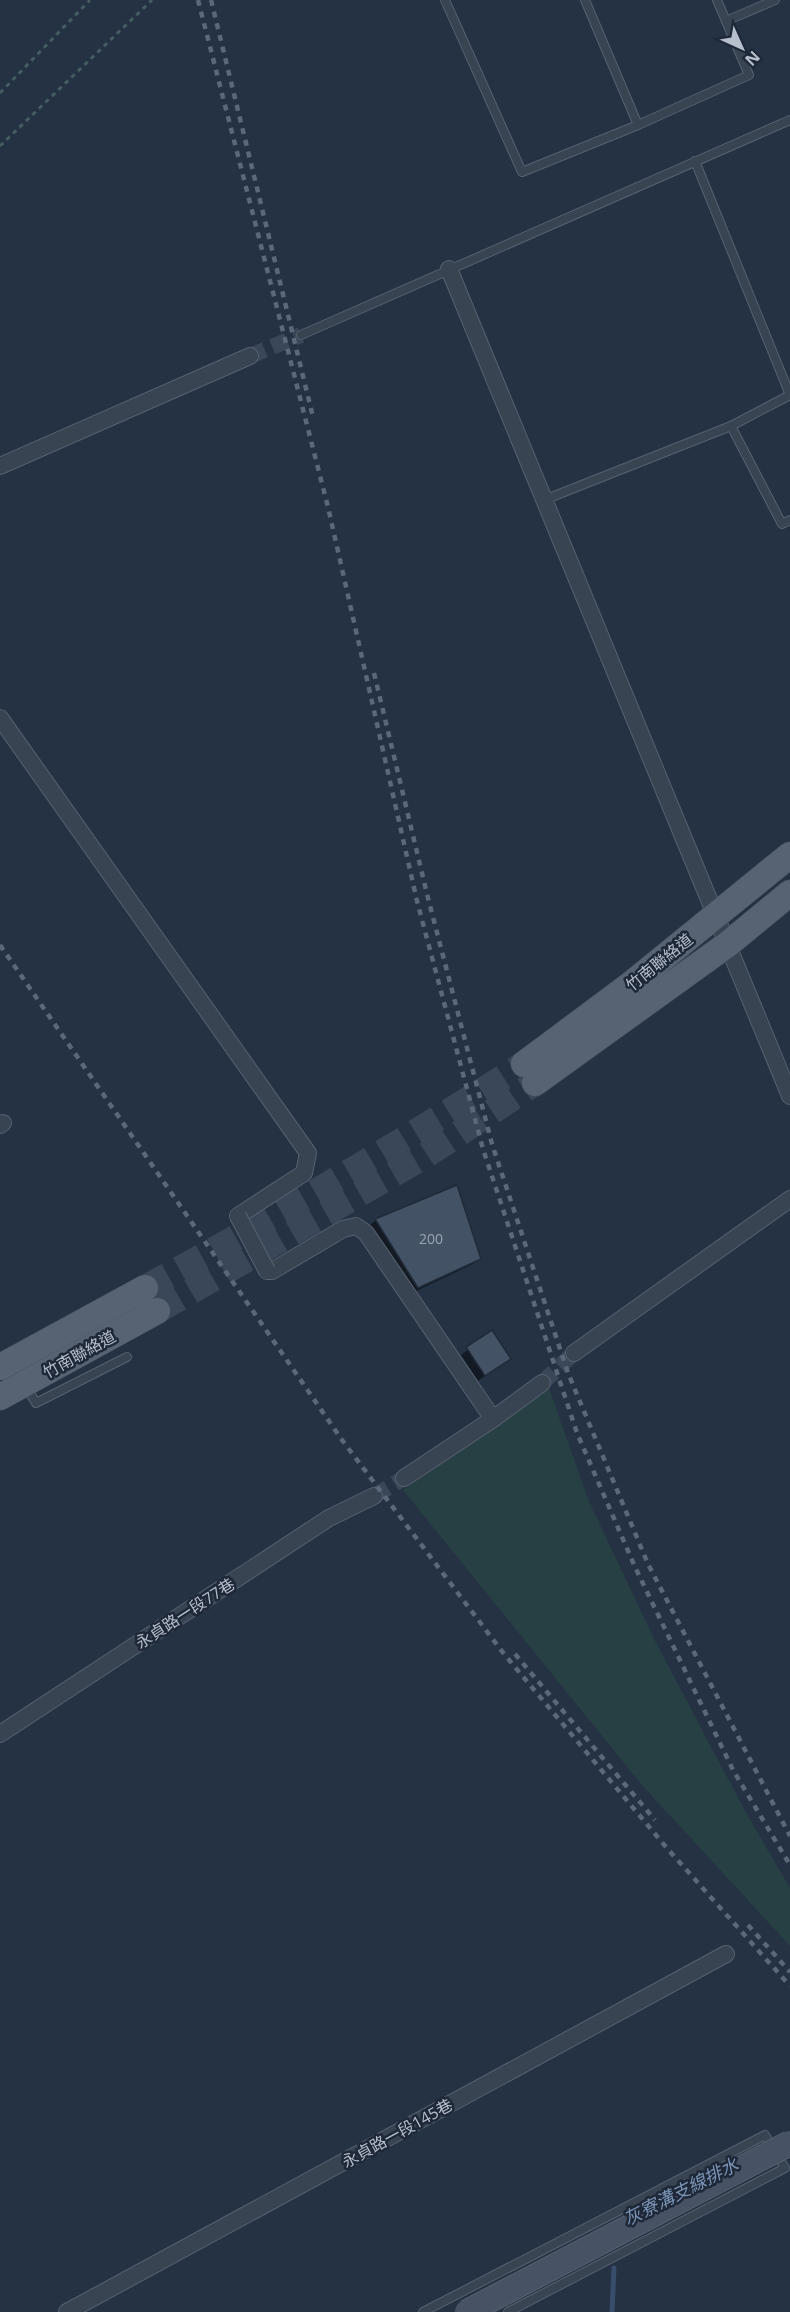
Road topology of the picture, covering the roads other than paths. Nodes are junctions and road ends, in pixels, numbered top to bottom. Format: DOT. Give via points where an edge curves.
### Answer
graph roads {
  1 [pos="445,0"];
  2 [pos="585,0"];
  3 [pos="717,0"];
  4 [pos="776,0"];
  5 [pos="726,21"];
  6 [pos="790,120"];
  7 [pos="638,125"];
  8 [pos="695,162"];
  9 [pos="449,269"];
  10 [pos="301,335"];
  11 [pos="250,356"];
  12 [pos="790,395"];
  13 [pos="731,426"];
  14 [pos="0,466"];
  15 [pos="544,500"];
  16 [pos="790,520"];
  17 [pos="0,718"];
  18 [pos="790,855"];
  19 [pos="790,893"];
  20 [pos="715,917"];
  21 [pos="728,944"];
  22 [pos="790,1096"];
  23 [pos="790,1199"];
  24 [pos="145,1288"];
  25 [pos="157,1311"];
  26 [pos="574,1353"];
  27 [pos="127,1358"];
  28 [pos="0,1367"];
  29 [pos="542,1383"];
  30 [pos="24,1384"];
  31 [pos="0,1397"];
  32 [pos="493,1419"];
  33 [pos="404,1478"];
  34 [pos="374,1496"];
  35 [pos="0,1734"];
  36 [pos="726,1954"];
  37 [pos="790,2143"];
  38 [pos="68,2312"];
  39 [pos="423,2312"];
  40 [pos="467,2312"];
  41 [pos="508,2312"];
  1 -- 7 [label="lane" via="522,172"];
  2 -- 7 [label="lane"];
  3 -- 5 [label="lane"];
  4 -- 5 [label="lane"];
  5 -- 7 [label="lane" via="749,75"];
  6 -- 8 [label="lane"];
  8 -- 9 [label="lane"];
  8 -- 12 [label="lane"];
  9 -- 10 [label="lane"];
  9 -- 15 [label="street"];
  11 -- 14 [label="street"];
  12 -- 13 [label="lane"];
  13 -- 15 [label="lane"];
  13 -- 16 [label="lane" via="782,524"];
  15 -- 20 [label="street"];
  17 -- 32 [label="street, bridge" via="308,1153 304,1173 238,1216 267,1271 343,1229 356,1226 366,1233"];
  18 -- 20 [label="main road, 竹南聯絡道"];
  19 -- 21 [label="main road, 竹南聯絡道"];
  20 -- 21 [label="street"];
  20 -- 21 [label="main road, 竹南聯絡道" via="630,985 530,1074"];
  21 -- 22 [label="street"];
  23 -- 26 [label="street"];
  24 -- 28 [label="main road, 竹南聯絡道"];
  25 -- 30 [label="main road, 竹南聯絡道"];
  27 -- 30 [label="lane" via="36,1403"];
  29 -- 32 [label="street"];
  30 -- 31 [label="main road, 竹南聯絡道"];
  32 -- 33 [label="street"];
  34 -- 35 [label="street, 永貞路一段77巷" via="329,1518"];
  36 -- 38 [label="street, 永貞路一段145巷"];
  37 -- 40 [label="street, bridge"];
  39 -- 41 [label="lane" via="765,2135 785,2168"];
}
